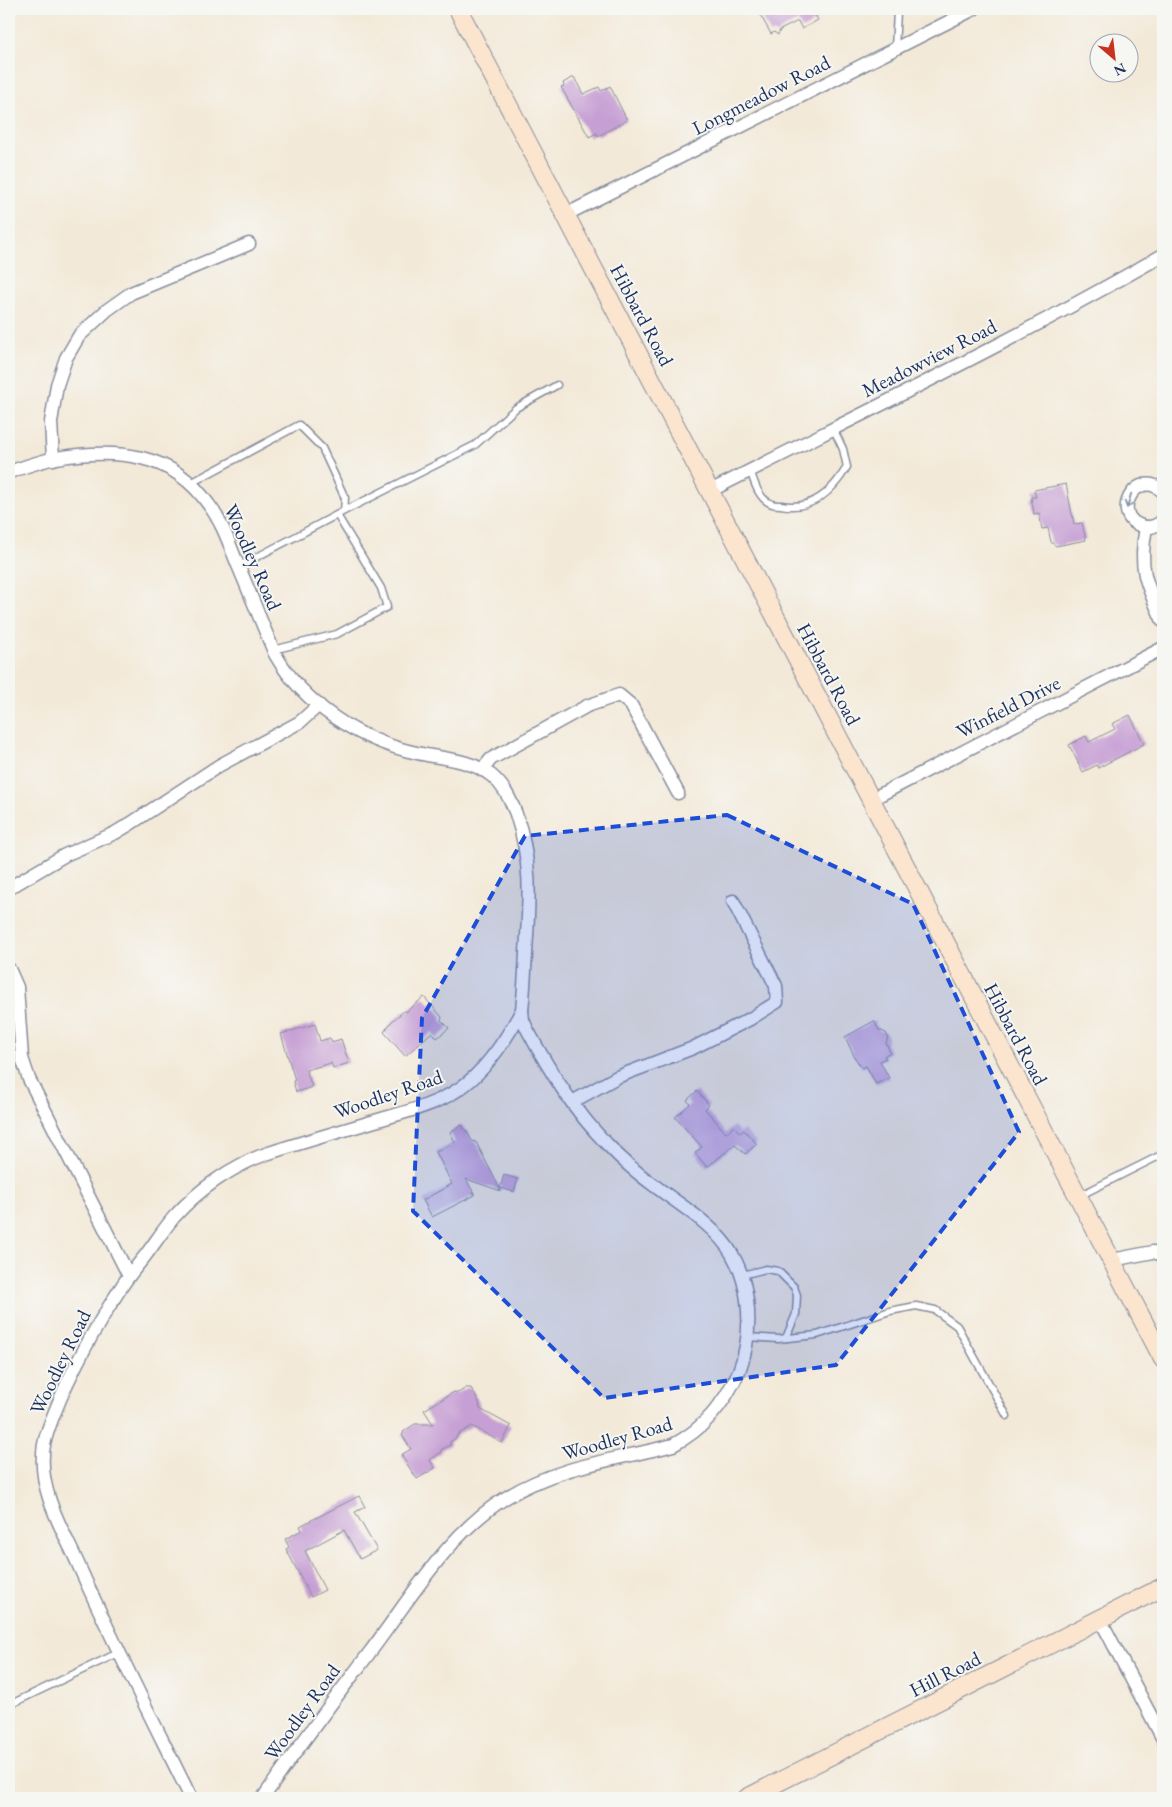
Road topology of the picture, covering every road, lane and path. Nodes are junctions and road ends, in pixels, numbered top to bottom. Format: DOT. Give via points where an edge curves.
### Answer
graph roads {
  1 [pos="458,9"];
  2 [pos="898,9"];
  3 [pos="974,9"];
  4 [pos="959,12"];
  5 [pos="895,48"];
  6 [pos="565,215"];
  7 [pos="249,244"];
  8 [pos="1163,255"];
  9 [pos="557,385"];
  10 [pos="833,428"];
  11 [pos="53,459"];
  12 [pos="750,470"];
  13 [pos="9,472"];
  14 [pos="191,483"];
  15 [pos="710,491"];
  16 [pos="1163,492"];
  17 [pos="344,511"];
  18 [pos="337,515"];
  19 [pos="1163,520"];
  20 [pos="1146,527"];
  21 [pos="238,566"];
  22 [pos="1163,621"];
  23 [pos="1163,648"];
  24 [pos="273,650"];
  25 [pos="319,705"];
  26 [pos="482,770"];
  27 [pos="678,793"];
  28 [pos="870,800"];
  29 [pos="9,888"];
  30 [pos="733,901"];
  31 [pos="9,969"];
  32 [pos="522,1010"];
  33 [pos="572,1102"];
  34 [pos="1163,1154"];
  35 [pos="1078,1197"];
  36 [pos="1163,1255"];
  37 [pos="1112,1260"];
  38 [pos="742,1275"];
  39 [pos="129,1276"];
  40 [pos="748,1337"];
  41 [pos="786,1338"];
  42 [pos="1163,1359"];
  43 [pos="1007,1416"];
  44 [pos="1163,1587"];
  45 [pos="1100,1619"];
  46 [pos="118,1653"];
  47 [pos="9,1705"];
  48 [pos="1163,1739"];
  49 [pos="192,1798"];
  50 [pos="263,1798"];
  51 [pos="747,1798"];
  1 -- 6 [label="street, Hibbard Road"];
  2 -- 5 [label="lane"];
  3 -- 4 [label="street, Longmeadow Road"];
  4 -- 5 [label="street, Longmeadow Road"];
  5 -- 6 [label="street, Longmeadow Road"];
  6 -- 15 [label="street, Hibbard Road"];
  7 -- 11 [label="street" via="131,293 79,336 66,358 57,385 51,422"];
  8 -- 10 [label="street, Meadowview Road"];
  9 -- 17 [label="lane" via="516,408 474,445"];
  10 -- 12 [label="street, Meadowview Road"];
  10 -- 12 [label="lane" via="846,467 838,481 818,501 792,508 769,503 757,489"];
  11 -- 13 [label="street, Woodley Road"];
  11 -- 14 [label="street, Woodley Road" via="109,454 134,456 170,468"];
  12 -- 15 [label="street, Meadowview Road"];
  14 -- 17 [label="lane" via="299,425 322,448 345,498"];
  14 -- 21 [label="street, Woodley Road" via="220,522"];
  15 -- 28 [label="street, Hibbard Road"];
  16 -- 20 [label="street, one-way" via="1147,485 1140,486 1129,495 1129,516"];
  17 -- 18 [label="lane"];
  18 -- 21 [label="lane"];
  18 -- 24 [label="lane" via="382,588 387,607 336,634"];
  19 -- 20 [label="street"];
  20 -- 22 [label="street" via="1143,570"];
  21 -- 24 [label="street, Woodley Road"];
  23 -- 28 [label="street, Winfield Drive"];
  24 -- 25 [label="street, Woodley Road" via="284,671"];
  25 -- 26 [label="street, Woodley Road" via="363,735 390,746"];
  25 -- 29 [label="street" via="300,722 220,765 123,829 65,856"];
  26 -- 27 [label="street" via="491,759 587,706 619,695 631,705"];
  26 -- 32 [label="street, Woodley Road" via="504,788 525,846 529,911"];
  28 -- 35 [label="street, Hibbard Road"];
  30 -- 33 [label="street" via="776,986 778,1002 693,1048 617,1077"];
  31 -- 39 [label="street" via="17,987 22,1058 29,1079"];
  32 -- 33 [label="street, Woodley Road" via="523,1020 537,1048"];
  32 -- 39 [label="street, Woodley Road" via="493,1056 460,1088 429,1104 239,1166 195,1197 176,1215"];
  33 -- 38 [label="street, Woodley Road" via="630,1166 720,1238"];
  34 -- 35 [label="lane"];
  35 -- 37 [label="street, Hibbard Road"];
  36 -- 37 [label="street" via="1153,1252"];
  37 -- 42 [label="street, Hibbard Road"];
  38 -- 40 [label="street, Woodley Road" via="749,1315"];
  38 -- 41 [label="lane" via="766,1269 778,1271 794,1287 796,1314"];
  39 -- 46 [label="street, Woodley Road" via="91,1336 73,1372 48,1431 43,1454 44,1482 53,1507"];
  40 -- 41 [label="lane"];
  40 -- 50 [label="street, Woodley Road" via="743,1361 733,1384 708,1420 686,1438 672,1445 581,1466 528,1486 507,1497 466,1529 426,1576"];
  41 -- 43 [label="lane" via="817,1336 890,1311 916,1306 935,1310 957,1326"];
  44 -- 45 [label="street, Hill Road"];
  45 -- 48 [label="street"];
  45 -- 51 [label="street, Hill Road"];
  46 -- 47 [label="lane"];
  46 -- 49 [label="street, Woodley Road"];
}
